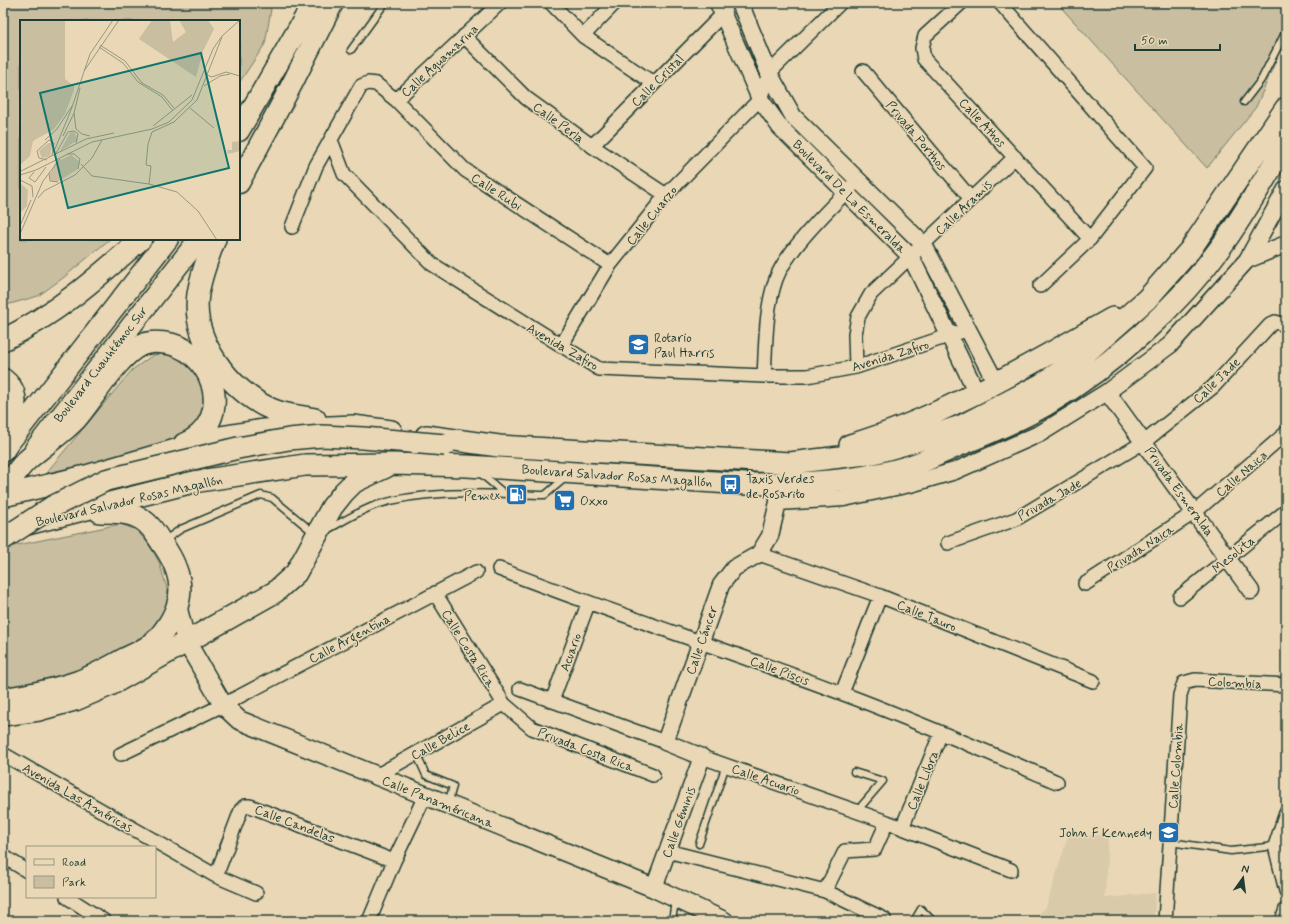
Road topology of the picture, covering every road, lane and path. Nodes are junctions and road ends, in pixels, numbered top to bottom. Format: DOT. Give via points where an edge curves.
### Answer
graph roads {
  1 [pos="332,3"];
  2 [pos="385,3"];
  3 [pos="500,3"];
  4 [pos="551,3"];
  5 [pos="615,3"];
  6 [pos="740,3"];
  7 [pos="840,3"];
  8 [pos="961,3"];
  9 [pos="1000,3"];
  10 [pos="307,5"];
  11 [pos="722,7"];
  12 [pos="1286,31"];
  13 [pos="464,36"];
  14 [pos="582,36"];
  15 [pos="351,50"];
  16 [pos="863,71"];
  17 [pos="769,73"];
  18 [pos="653,83"];
  19 [pos="760,99"];
  20 [pos="396,100"];
  21 [pos="1244,102"];
  22 [pos="1286,108"];
  23 [pos="240,129"];
  24 [pos="331,140"];
  25 [pos="1286,144"];
  26 [pos="592,146"];
  27 [pos="1015,157"];
  28 [pos="859,179"];
  29 [pos="240,181"];
  30 [pos="1286,189"];
  31 [pos="846,192"];
  32 [pos="666,195"];
  33 [pos="971,199"];
  34 [pos="292,227"];
  35 [pos="1090,239"];
  36 [pos="140,240"];
  37 [pos="167,240"];
  38 [pos="199,240"];
  39 [pos="215,240"];
  40 [pos="1286,244"];
  41 [pos="924,245"];
  42 [pos="911,257"];
  43 [pos="1247,260"];
  44 [pos="610,266"];
  45 [pos="1040,286"];
  46 [pos="1147,299"];
  47 [pos="1286,325"];
  48 [pos="969,329"];
  49 [pos="949,336"];
  50 [pos="3,340"];
  51 [pos="561,346"];
  52 [pos="856,367"];
  53 [pos="764,376"];
  54 [pos="3,379"];
  55 [pos="996,383"];
  56 [pos="1108,392"];
  57 [pos="977,393"];
  58 [pos="353,426"];
  59 [pos="1286,433"];
  60 [pos="1144,442"];
  61 [pos="500,446"];
  62 [pos="4,450"];
  63 [pos="443,450"];
  64 [pos="162,454"];
  65 [pos="24,463"];
  66 [pos="790,463"];
  67 [pos="393,464"];
  68 [pos="467,466"];
  69 [pos="502,468"];
  70 [pos="582,472"];
  71 [pos="3,491"];
  72 [pos="778,493"];
  73 [pos="506,494"];
  74 [pos="3,496"];
  75 [pos="1286,511"];
  76 [pos="1195,512"];
  77 [pos="55,518"];
  78 [pos="6,532"];
  79 [pos="316,536"];
  80 [pos="162,542"];
  81 [pos="948,543"];
  82 [pos="3,552"];
  83 [pos="759,554"];
  84 [pos="1228,559"];
  85 [pos="499,569"];
  86 [pos="476,572"];
  87 [pos="1085,584"];
  88 [pos="1252,591"];
  89 [pos="435,593"];
  90 [pos="880,596"];
  91 [pos="1180,597"];
  92 [pos="588,604"];
  93 [pos="178,609"];
  94 [pos="159,638"];
  95 [pos="186,641"];
  96 [pos="700,642"];
  97 [pos="1093,681"];
  98 [pos="1184,684"];
  99 [pos="1286,684"];
  100 [pos="520,689"];
  101 [pos="842,693"];
  102 [pos="3,699"];
  103 [pos="552,701"];
  104 [pos="504,704"];
  105 [pos="223,705"];
  106 [pos="3,716"];
  107 [pos="941,733"];
  108 [pos="665,742"];
  109 [pos="416,753"];
  110 [pos="3,754"];
  111 [pos="121,754"];
  112 [pos="702,757"];
  113 [pos="726,765"];
  114 [pos="854,772"];
  115 [pos="653,775"];
  116 [pos="376,776"];
  117 [pos="1057,782"];
  118 [pos="425,796"];
  119 [pos="448,805"];
  120 [pos="857,811"];
  121 [pos="1286,813"];
  122 [pos="887,822"];
  123 [pos="902,828"];
  124 [pos="1169,842"];
  125 [pos="699,844"];
  126 [pos="1275,846"];
  127 [pos="667,851"];
  128 [pos="3,856"];
  129 [pos="394,861"];
  130 [pos="26,870"];
  131 [pos="1011,870"];
  132 [pos="216,876"];
  133 [pos="654,888"];
  134 [pos="825,891"];
  135 [pos="1286,891"];
  136 [pos="256,893"];
  137 [pos="69,898"];
  138 [pos="675,898"];
  139 [pos="1286,909"];
  140 [pos="884,919"];
  141 [pos="104,921"];
  142 [pos="368,921"];
  143 [pos="672,921"];
  144 [pos="724,921"];
  145 [pos="914,921"];
  146 [pos="933,921"];
  147 [pos="1165,921"];
  148 [pos="1282,921"];
  1 -- 29 [label="main road"];
  2 -- 15 [label="lane"];
  3 -- 13 [label="street, Calle Aguamarina"];
  4 -- 14 [label="street"];
  5 -- 14 [label="street"];
  6 -- 17 [label="street, Boulevard De La Esmeralda"];
  7 -- 17 [label="street"];
  8 -- 27 [label="street, Calle Athos" via="925,36 922,48 924,59"];
  9 -- 35 [label="street" via="1145,168"];
  10 -- 23 [label="main road"];
  11 -- 18 [label="street, Calle Cristal"];
  11 -- 19 [label="street, Boulevard De La Esmeralda"];
  12 -- 21 [label="lane" via="1261,80"];
  13 -- 20 [label="street, Calle Aguamarina"];
  13 -- 26 [label="street, Calle Perla" via="526,98"];
  14 -- 18 [label="street"];
  16 -- 33 [label="street, Privada Porthos"];
  17 -- 19 [label="street"];
  17 -- 28 [label="street, Boulevard De La Esmeralda" via="793,116"];
  18 -- 26 [label="street, Calle Cristal"];
  19 -- 31 [label="street, Boulevard De La Esmeralda" via="780,127"];
  19 -- 32 [label="street, Calle Cuarzo"];
  20 -- 24 [label="street" via="376,84 368,83 361,86"];
  20 -- 44 [label="street, Calle Rubi" via="465,170"];
  22 -- 46 [label="highway, Boulevard Salvador Rosas Magallón" via="1190,250"];
  24 -- 34 [label="street" via="316,166"];
  24 -- 51 [label="street, Avenida Zafiro" via="344,174 432,264"];
  25 -- 72 [label="highway, Boulevard Salvador Rosas Magallón" via="1223,244 1191,283 1132,341 1078,384 1002,428 916,464 864,476 817,482"];
  26 -- 32 [label="street, Calle Perla"];
  27 -- 33 [label="street, Calle Aramis"];
  27 -- 35 [label="street, Calle Athos"];
  28 -- 31 [label="street"];
  28 -- 41 [label="street, Boulevard De La Esmeralda"];
  30 -- 43 [label="street"];
  31 -- 42 [label="street, Boulevard De La Esmeralda"];
  31 -- 53 [label="street" via="793,250 776,278 768,310"];
  32 -- 44 [label="street, Calle Cuarzo"];
  33 -- 41 [label="street, Calle Aramis"];
  35 -- 45 [label="street"];
  36 -- 50 [label="highway" via="67,302 27,329"];
  37 -- 62 [label="main road, Boulevard Cuauhtémoc Sur"];
  38 -- 65 [label="main road, Boulevard Cuauhtémoc Sur"];
  39 -- 58 [label="highway" via="198,295 197,309 205,341 222,370 243,391 270,409"];
  40 -- 43 [label="street"];
  41 -- 42 [label="street, Calle Aramis"];
  41 -- 48 [label="street, Boulevard De La Esmeralda"];
  42 -- 49 [label="street, Boulevard De La Esmeralda"];
  42 -- 52 [label="street, Calle Aramis" via="871,294 858,316 855,334"];
  43 -- 56 [label="street" via="1170,345"];
  44 -- 51 [label="street, Calle Cuarzo"];
  46 -- 55 [label="highway"];
  46 -- 66 [label="highway, Boulevard Salvador Rosas Magallón" via="1080,358 1048,380 961,426 874,453"];
  47 -- 60 [label="street, Calle Jade" via="1275,322 1270,325 1213,387"];
  48 -- 49 [label="street, Avenida Zafiro"];
  48 -- 55 [label="street, Boulevard De La Esmeralda"];
  49 -- 52 [label="street, Avenida Zafiro"];
  49 -- 57 [label="street, Boulevard De La Esmeralda"];
  51 -- 53 [label="street, Avenida Zafiro" via="600,369"];
  52 -- 53 [label="street, Avenida Zafiro" via="807,376"];
  54 -- 62 [label="highway" via="10,386 15,402"];
  55 -- 57 [label="highway"];
  56 -- 60 [label="street, Privada Esmeralda"];
  56 -- 72 [label="street" via="1041,434 954,471 910,484 844,498"];
  57 -- 66 [label="highway" via="876,438"];
  58 -- 61 [label="highway, Boulevard Salvador Rosas Magallón"];
  58 -- 64 [label="highway, Boulevard Salvador Rosas Magallón" via="263,430 220,437"];
  59 -- 76 [label="street, Calle Naica"];
  60 -- 76 [label="street, Privada Esmeralda"];
  60 -- 81 [label="street, Privada Jade" via="1016,519"];
  61 -- 63 [label="highway"];
  61 -- 66 [label="highway, Boulevard Salvador Rosas Magallón"];
  63 -- 69 [label="highway"];
  63 -- 78 [label="highway, bridge" via="364,438 322,436 238,448 106,480"];
  63 -- 82 [label="highway" via="307,449 172,474 124,488 85,504"];
  64 -- 65 [label="highway" via="189,442 202,432 209,421 215,395 212,383 198,358 177,346 153,342 142,344 133,350 75,420"];
  64 -- 74 [label="highway, Boulevard Salvador Rosas Magallón"];
  65 -- 71 [label="highway, Boulevard Cuauhtémoc Sur"];
  67 -- 68 [label="highway, Boulevard Salvador Rosas Magallón"];
  67 -- 77 [label="highway, Boulevard Salvador Rosas Magallón" via="305,465 208,480"];
  67 -- 79 [label="highway" via="354,482 332,507"];
  68 -- 69 [label="highway, Boulevard Salvador Rosas Magallón"];
  68 -- 73 [label="lane" via="491,480"];
  69 -- 70 [label="highway, Boulevard Salvador Rosas Magallón"];
  70 -- 72 [label="highway, Boulevard Salvador Rosas Magallón" via="746,484"];
  70 -- 73 [label="lane" via="568,476 545,495"];
  72 -- 83 [label="street" via="770,536"];
  73 -- 79 [label="lane" via="428,494 406,497 374,506"];
  75 -- 84 [label="street, Mesolita"];
  76 -- 84 [label="street, Privada Esmeralda"];
  76 -- 87 [label="street, Privada Naica"];
  77 -- 78 [label="highway, Boulevard Salvador Rosas Magallón"];
  77 -- 80 [label="highway" via="99,512 126,514 142,519"];
  79 -- 80 [label="lane" via="272,498 261,495 181,529"];
  79 -- 95 [label="highway" via="296,573 284,585"];
  80 -- 93 [label="highway" via="179,574 181,591"];
  83 -- 90 [label="street, Calle Tauro"];
  83 -- 96 [label="street, Calle Cáncer" via="734,568 720,585"];
  84 -- 88 [label="street, Privada Esmeralda"];
  84 -- 91 [label="street, Mesolita"];
  85 -- 92 [label="street, Calle Piscis"];
  86 -- 89 [label="street, Calle Argentina"];
  89 -- 104 [label="street, Calle Costa Rica"];
  89 -- 105 [label="street, Calle Argentina"];
  90 -- 97 [label="street, Calle Tauro"];
  90 -- 101 [label="street"];
  92 -- 96 [label="street, Calle Piscis"];
  92 -- 103 [label="street, Acuario"];
  93 -- 94 [label="highway"];
  93 -- 95 [label="main road, Calle Panaméricana"];
  94 -- 95 [label="main road"];
  94 -- 102 [label="highway" via="131,656 78,682 40,693"];
  95 -- 105 [label="main road, Calle Panaméricana"];
  95 -- 106 [label="highway" via="110,685 75,700"];
  96 -- 101 [label="street, Calle Piscis"];
  96 -- 108 [label="street, Calle Cáncer"];
  98 -- 99 [label="street, Colombia" via="1195,680"];
  98 -- 124 [label="street, Calle Colombia" via="1180,695"];
  100 -- 103 [label="street, Calle Acuario"];
  101 -- 107 [label="street, Calle Piscis"];
  103 -- 108 [label="street, Calle Acuario"];
  104 -- 109 [label="street, Calle Belice"];
  104 -- 115 [label="street, Privada Costa Rica" via="532,728"];
  105 -- 111 [label="street, Calle Argentina"];
  105 -- 116 [label="main road, Calle Panaméricana" via="244,723"];
  107 -- 117 [label="street, Calle Piscis"];
  107 -- 123 [label="street, Calle Libra"];
  108 -- 112 [label="street, Calle Acuario"];
  109 -- 116 [label="street, Calle Belice"];
  109 -- 119 [label="lane" via="426,775 453,786"];
  110 -- 132 [label="street, Avenida Las Américas"];
  112 -- 113 [label="street, Calle Acuario"];
  112 -- 127 [label="street, Calle Géminis"];
  113 -- 120 [label="street, Calle Acuario"];
  113 -- 125 [label="lane"];
  114 -- 120 [label="lane" via="884,781"];
  116 -- 118 [label="main road, Calle Panaméricana"];
  118 -- 119 [label="main road, Calle Panaméricana"];
  118 -- 129 [label="street"];
  119 -- 133 [label="main road, Calle Panaméricana"];
  120 -- 122 [label="street, Calle Acuario"];
  121 -- 126 [label="street"];
  122 -- 123 [label="street, Calle Acuario"];
  122 -- 134 [label="street" via="875,849 845,851"];
  123 -- 131 [label="street, Calle Acuario"];
  124 -- 126 [label="lane" via="1231,850"];
  124 -- 147 [label="street, Calle Colombia"];
  126 -- 135 [label="street"];
  127 -- 133 [label="street, Calle Géminis"];
  127 -- 134 [label="street"];
  128 -- 130 [label="street"];
  129 -- 132 [label="street, Calle Candelas" via="245,806"];
  129 -- 142 [label="street"];
  132 -- 136 [label="street, Avenida Las Américas"];
  133 -- 138 [label="main road, Calle Panaméricana"];
  134 -- 140 [label="street"];
  137 -- 141 [label="street"];
  138 -- 143 [label="lane"];
  138 -- 144 [label="main road, Calle Panaméricana"];
  139 -- 148 [label="street"];
  145 -- 146 [label="lane" via="921,909"];
}
